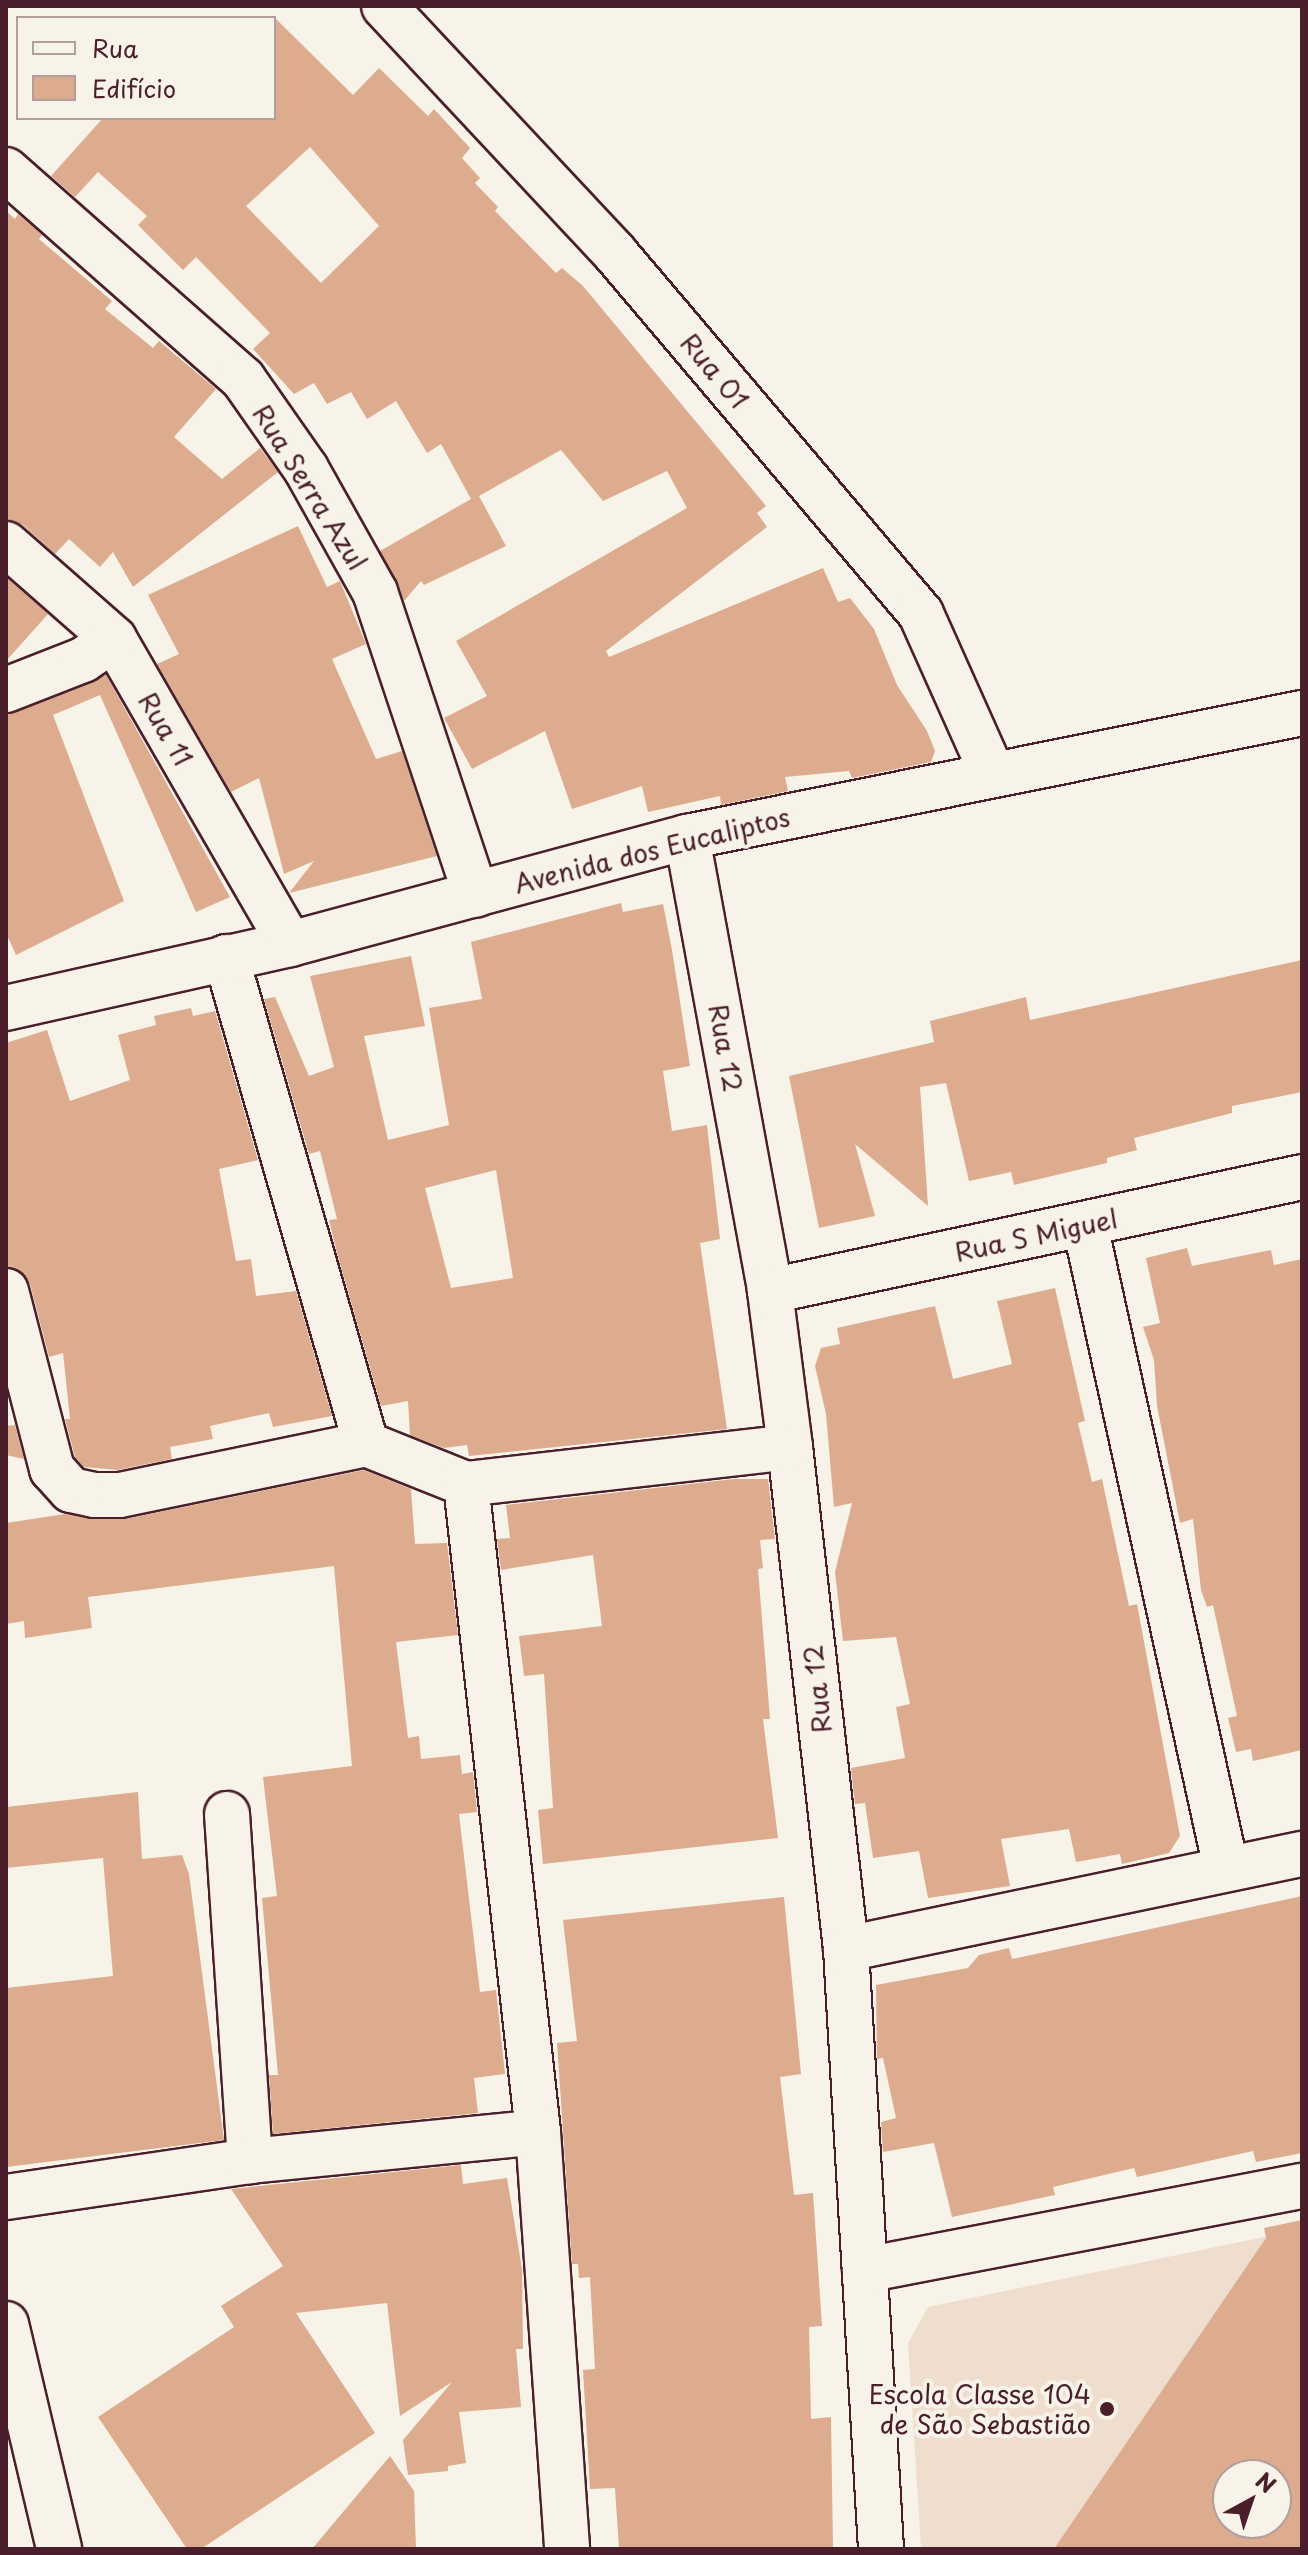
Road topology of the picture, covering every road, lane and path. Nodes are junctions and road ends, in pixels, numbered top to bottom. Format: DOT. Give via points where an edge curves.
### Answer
graph roads {
  1 [pos="384,6"];
  2 [pos="6,170"];
  3 [pos="6,544"];
  4 [pos="114,639"];
  5 [pos="6,690"];
  6 [pos="1302,713"];
  7 [pos="992,773"];
  8 [pos="687,837"];
  9 [pos="476,895"];
  10 [pos="290,944"];
  11 [pos="226,957"];
  12 [pos="6,1008"];
  13 [pos="1302,1177"];
  14 [pos="1085,1225"];
  15 [pos="6,1291"];
  16 [pos="770,1291"];
  17 [pos="366,1444"];
  18 [pos="790,1447"];
  19 [pos="466,1484"];
  20 [pos="227,1814"];
  21 [pos="1302,1854"];
  22 [pos="1226,1868"];
  23 [pos="846,1949"];
  24 [pos="538,2132"];
  25 [pos="250,2161"];
  26 [pos="1302,2186"];
  27 [pos="6,2197"];
  28 [pos="865,2270"];
  29 [pos="6,2324"];
  30 [pos="58,2548"];
  31 [pos="567,2549"];
  32 [pos="881,2549"];
  1 -- 7 [label="street, Rua 01" via="615,253 921,614"];
  2 -- 9 [label="street, Rua Serra Azul" via="243,379 306,469 375,592"];
  3 -- 4 [label="street, Rua 11"];
  4 -- 5 [label="street" via="83,660"];
  4 -- 10 [label="street, Rua 11"];
  6 -- 7 [label="street, Avenida dos Eucaliptos"];
  7 -- 8 [label="street, Avenida dos Eucaliptos"];
  8 -- 9 [label="street, Avenida dos Eucaliptos"];
  8 -- 16 [label="street, Rua 12"];
  9 -- 10 [label="street, Avenida dos Eucaliptos"];
  10 -- 11 [label="street, Avenida dos Eucaliptos"];
  11 -- 12 [label="street, Avenida dos Eucaliptos"];
  11 -- 17 [label="street"];
  13 -- 14 [label="street, Rua S Miguel"];
  14 -- 16 [label="street, Rua S Miguel"];
  14 -- 22 [label="street"];
  15 -- 17 [label="street" via="52,1469 71,1490 120,1495"];
  16 -- 18 [label="street, Rua 12"];
  17 -- 19 [label="street"];
  18 -- 19 [label="street"];
  18 -- 23 [label="street, Rua 12"];
  19 -- 24 [label="street"];
  20 -- 25 [label="street"];
  21 -- 22 [label="street"];
  22 -- 23 [label="street"];
  23 -- 28 [label="street, Rua 12"];
  24 -- 25 [label="street"];
  24 -- 31 [label="street"];
  25 -- 27 [label="street"];
  26 -- 28 [label="street"];
  28 -- 32 [label="street, Rua 12"];
  29 -- 30 [label="street"];
}
